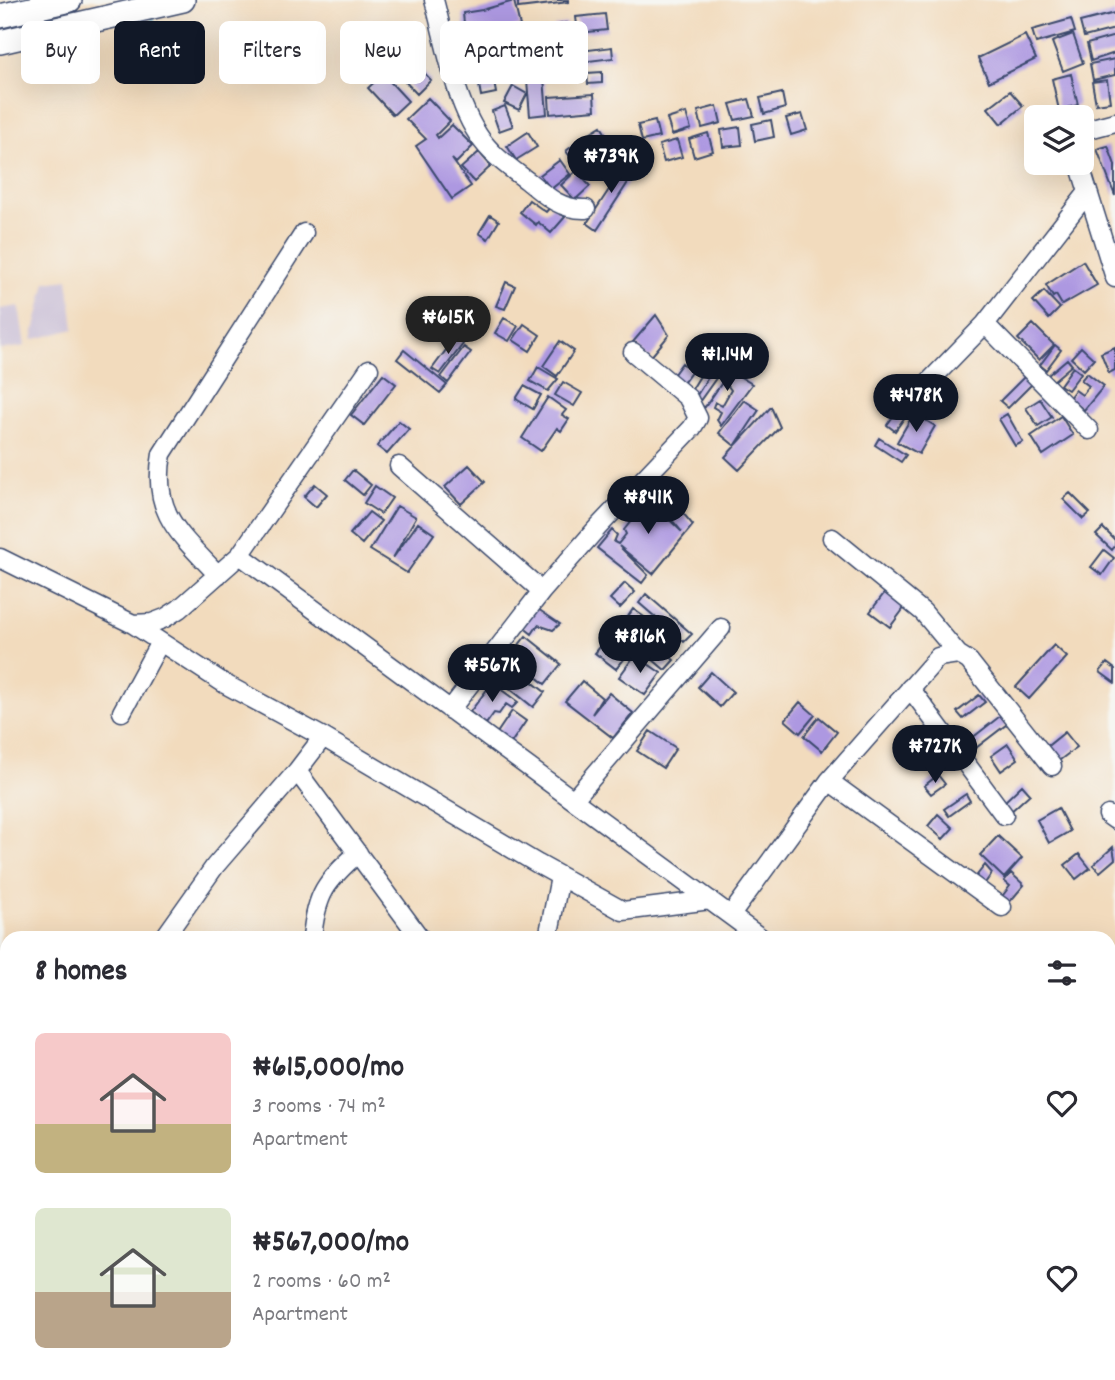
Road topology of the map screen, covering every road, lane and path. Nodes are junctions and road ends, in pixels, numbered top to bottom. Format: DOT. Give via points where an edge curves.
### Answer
graph roads {
  1 [pos="70,0"];
  2 [pos="183,0"];
  3 [pos="434,0"];
  4 [pos="0,16"];
  5 [pos="0,42"];
  6 [pos="1115,122"];
  7 [pos="1094,127"];
  8 [pos="1083,175"];
  9 [pos="1088,191"];
  10 [pos="586,209"];
  11 [pos="304,233"];
  12 [pos="1115,278"];
  13 [pos="985,324"];
  14 [pos="633,352"];
  15 [pos="369,369"];
  16 [pos="921,390"];
  17 [pos="1089,430"];
  18 [pos="399,466"];
  19 [pos="832,538"];
  20 [pos="240,555"];
  21 [pos="0,558"];
  22 [pos="218,575"];
  23 [pos="542,591"];
  24 [pos="133,624"];
  25 [pos="721,628"];
  26 [pos="160,642"];
  27 [pos="958,654"];
  28 [pos="909,688"];
  29 [pos="450,710"];
  30 [pos="122,712"];
  31 [pos="323,737"];
  32 [pos="1052,766"];
  33 [pos="297,771"];
  34 [pos="829,781"];
  35 [pos="574,799"];
  36 [pos="1004,815"];
  37 [pos="358,853"];
  38 [pos="560,877"];
  39 [pos="710,900"];
  40 [pos="1002,907"];
  41 [pos="731,915"];
  42 [pos="171,931"];
  43 [pos="313,931"];
  44 [pos="415,931"];
  45 [pos="549,931"];
  46 [pos="752,931"];
  1 -- 4 [label="main road"];
  2 -- 5 [label="main road"];
  3 -- 10 [label="street" via="459,94 478,134 490,150 545,195 573,209"];
  6 -- 7 [label="street"];
  8 -- 9 [label="street"];
  9 -- 12 [label="street"];
  9 -- 13 [label="street"];
  11 -- 22 [label="street" via="162,454 159,488 170,523"];
  13 -- 16 [label="street"];
  13 -- 17 [label="street"];
  14 -- 23 [label="street" via="688,398 698,418"];
  15 -- 20 [label="street"];
  18 -- 23 [label="street"];
  19 -- 27 [label="street" via="923,612"];
  20 -- 22 [label="street"];
  20 -- 29 [label="street"];
  21 -- 24 [label="street"];
  22 -- 24 [label="street" via="165,618 152,624"];
  23 -- 29 [label="street"];
  24 -- 26 [label="street"];
  25 -- 35 [label="street"];
  26 -- 30 [label="street"];
  26 -- 31 [label="street" via="225,684"];
  27 -- 28 [label="street" via="938,657"];
  27 -- 32 [label="street" via="969,661"];
  28 -- 34 [label="street"];
  28 -- 36 [label="street"];
  29 -- 35 [label="street"];
  31 -- 33 [label="street"];
  31 -- 38 [label="street"];
  33 -- 37 [label="street"];
  33 -- 42 [label="street" via="215,866"];
  34 -- 40 [label="street"];
  34 -- 41 [label="street"];
  35 -- 39 [label="street"];
  37 -- 43 [label="street" via="324,887"];
  37 -- 44 [label="street"];
  38 -- 39 [label="street" via="627,911"];
  38 -- 45 [label="street"];
  39 -- 41 [label="street"];
  41 -- 46 [label="street"];
}
